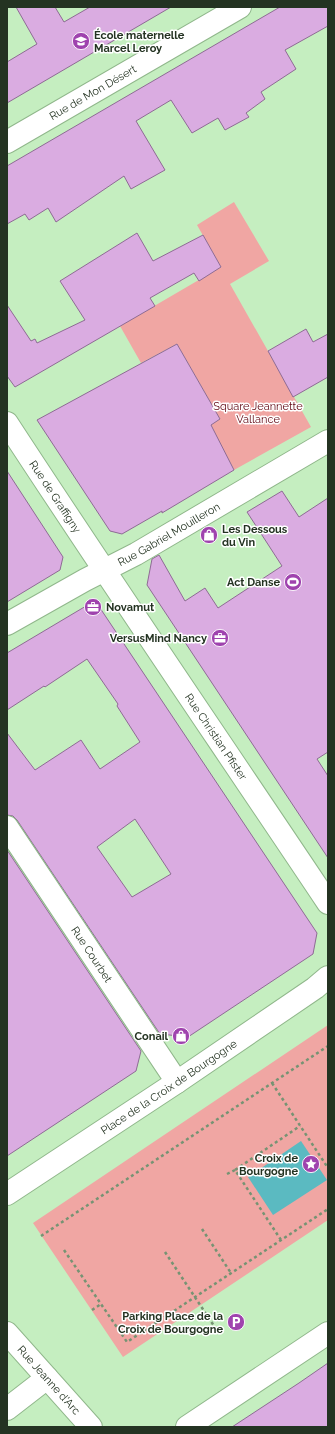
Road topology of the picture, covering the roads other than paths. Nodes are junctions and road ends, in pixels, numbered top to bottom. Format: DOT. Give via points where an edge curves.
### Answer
graph roads {
  1 [pos="240,7"];
  2 [pos="7,142"];
  3 [pos="7,423"];
  4 [pos="328,441"];
  5 [pos="105,570"];
  6 [pos="7,624"];
  7 [pos="7,827"];
  8 [pos="328,902"];
  9 [pos="328,977"];
  10 [pos="177,1082"];
  11 [pos="7,1194"];
  12 [pos="7,1333"];
  13 [pos="328,1333"];
  14 [pos="47,1378"];
  15 [pos="7,1409"];
  16 [pos="91,1427"];
  17 [pos="187,1427"];
  1 -- 2 [label="street, Rue de Mon Désert"];
  3 -- 5 [label="street, Rue de Graffigny"];
  4 -- 5 [label="street, Rue Gabriel Mouilleron"];
  5 -- 6 [label="street, Rue Gabriel Mouilleron"];
  5 -- 8 [label="street, Rue Christian Pfister"];
  7 -- 10 [label="street, Rue Courbet"];
  9 -- 10 [label="street, Place de la Croix de Bourgogne"];
  10 -- 11 [label="street, Place de la Croix de Bourgogne"];
  12 -- 14 [label="street, Rue Jeanne d'Arc"];
  13 -- 17 [label="street"];
  14 -- 15 [label="street"];
  14 -- 16 [label="street, Rue Jeanne d'Arc"];
}
